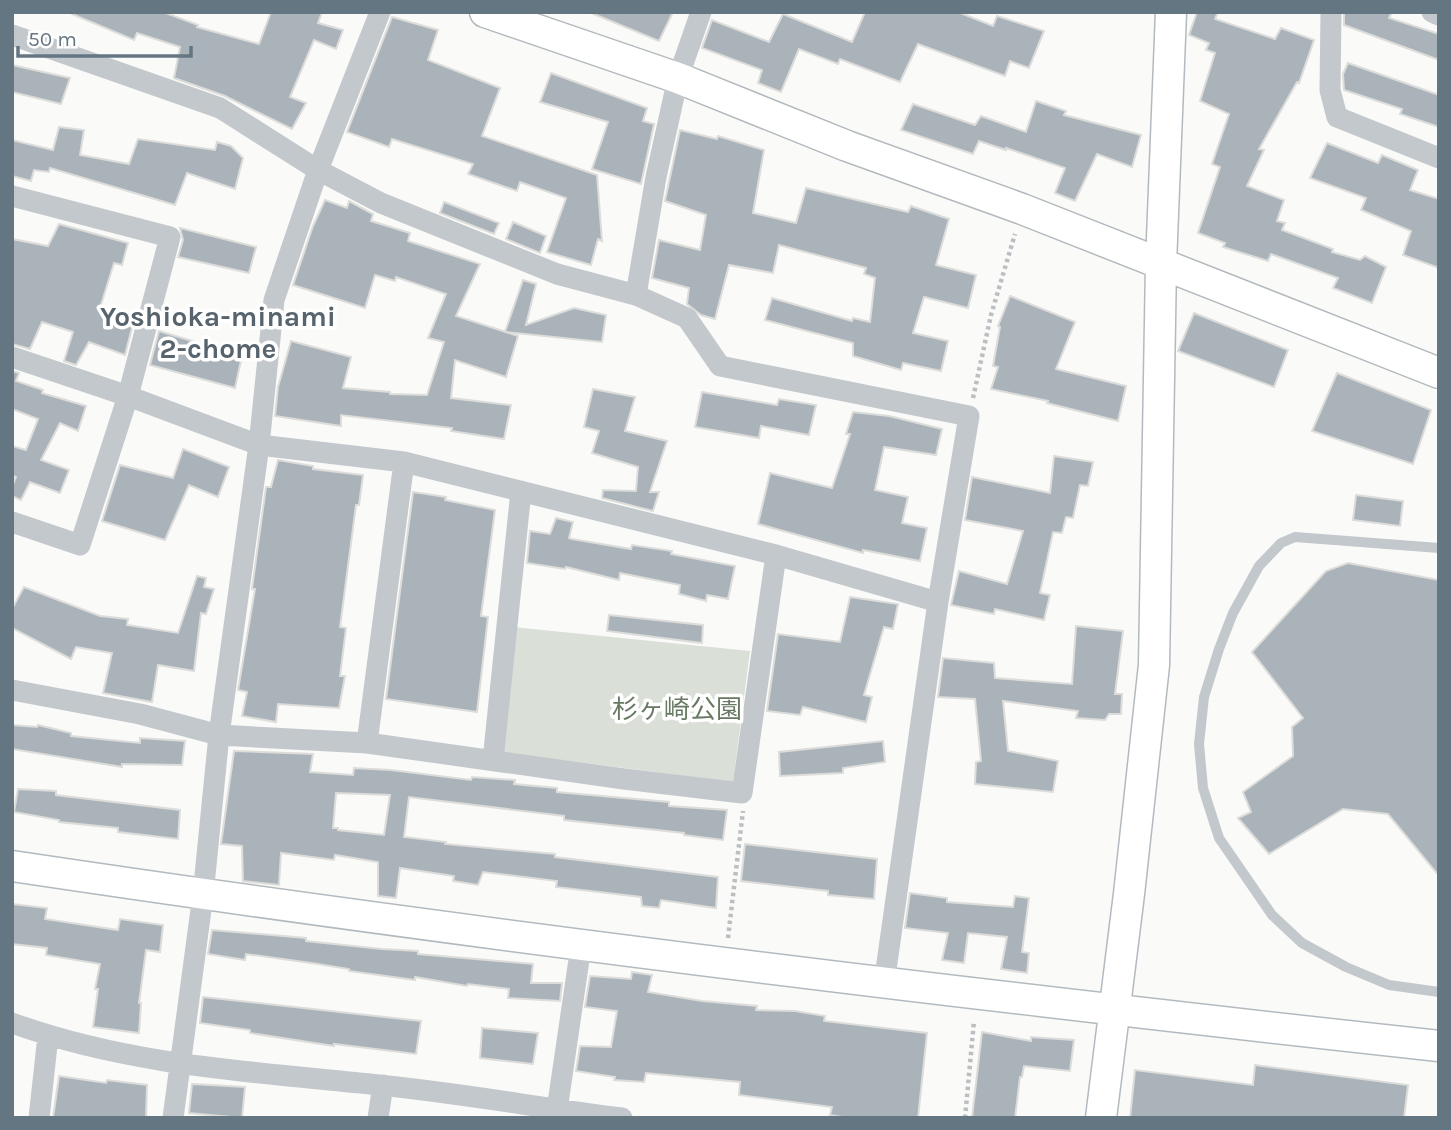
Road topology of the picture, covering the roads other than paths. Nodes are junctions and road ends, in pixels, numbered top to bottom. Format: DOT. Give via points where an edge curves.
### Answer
graph roads {
  1 [pos="380,12"];
  2 [pos="485,12"];
  3 [pos="701,12"];
  4 [pos="1171,12"];
  5 [pos="1331,12"];
  6 [pos="1432,12"];
  7 [pos="1439,15"];
  8 [pos="12,35"];
  9 [pos="678,78"];
  10 [pos="1439,158"];
  11 [pos="318,170"];
  12 [pos="12,196"];
  13 [pos="1161,264"];
  14 [pos="636,295"];
  15 [pos="12,357"];
  16 [pos="1439,373"];
  17 [pos="128,396"];
  18 [pos="259,445"];
  19 [pos="404,462"];
  20 [pos="521,491"];
  21 [pos="12,522"];
  22 [pos="1439,548"];
  23 [pos="776,555"];
  24 [pos="938,602"];
  25 [pos="12,690"];
  26 [pos="219,735"];
  27 [pos="367,743"];
  28 [pos="493,760"];
  29 [pos="12,866"];
  30 [pos="203,895"];
  31 [pos="581,946"];
  32 [pos="884,984"];
  33 [pos="1439,992"];
  34 [pos="1115,1011"];
  35 [pos="12,1023"];
  36 [pos="48,1036"];
  37 [pos="1439,1046"];
  38 [pos="179,1065"];
  39 [pos="383,1085"];
  40 [pos="556,1110"];
  41 [pos="39,1118"];
  42 [pos="173,1118"];
  43 [pos="378,1118"];
  44 [pos="622,1118"];
  45 [pos="1101,1118"];
  1 -- 11 [label="street"];
  2 -- 9 [label="street"];
  3 -- 9 [label="street"];
  4 -- 13 [label="street"];
  5 -- 10 [label="street" via="1330,90 1337,117"];
  6 -- 7 [label="street"];
  8 -- 11 [label="street" via="220,107"];
  9 -- 13 [label="street"];
  9 -- 14 [label="street"];
  11 -- 14 [label="street" via="380,203 557,274"];
  11 -- 18 [label="street" via="274,300"];
  12 -- 17 [label="street" via="170,237"];
  13 -- 16 [label="street"];
  13 -- 34 [label="street" via="1154,664"];
  14 -- 24 [label="street" via="687,318 720,366 969,416"];
  15 -- 17 [label="street"];
  17 -- 18 [label="street"];
  17 -- 21 [label="street" via="80,545"];
  18 -- 19 [label="street"];
  18 -- 26 [label="street"];
  19 -- 20 [label="street"];
  19 -- 27 [label="street"];
  20 -- 23 [label="street"];
  20 -- 28 [label="street"];
  22 -- 33 [label="lane" via="1295,537 1281,543 1259,566 1233,613 1204,697 1199,744 1203,788 1219,838 1272,915 1302,943 1346,967 1389,985"];
  23 -- 24 [label="street"];
  23 -- 28 [label="street" via="742,793"];
  24 -- 32 [label="street"];
  25 -- 26 [label="street" via="140,714"];
  26 -- 27 [label="street"];
  26 -- 30 [label="street"];
  27 -- 28 [label="street"];
  29 -- 30 [label="street"];
  30 -- 31 [label="street"];
  30 -- 38 [label="street"];
  31 -- 32 [label="street"];
  31 -- 40 [label="street"];
  32 -- 34 [label="street"];
  34 -- 37 [label="street"];
  34 -- 45 [label="street"];
  35 -- 36 [label="street"];
  36 -- 38 [label="street"];
  36 -- 41 [label="street"];
  38 -- 39 [label="street"];
  38 -- 42 [label="street"];
  39 -- 40 [label="street"];
  39 -- 43 [label="street"];
  40 -- 44 [label="street"];
}
